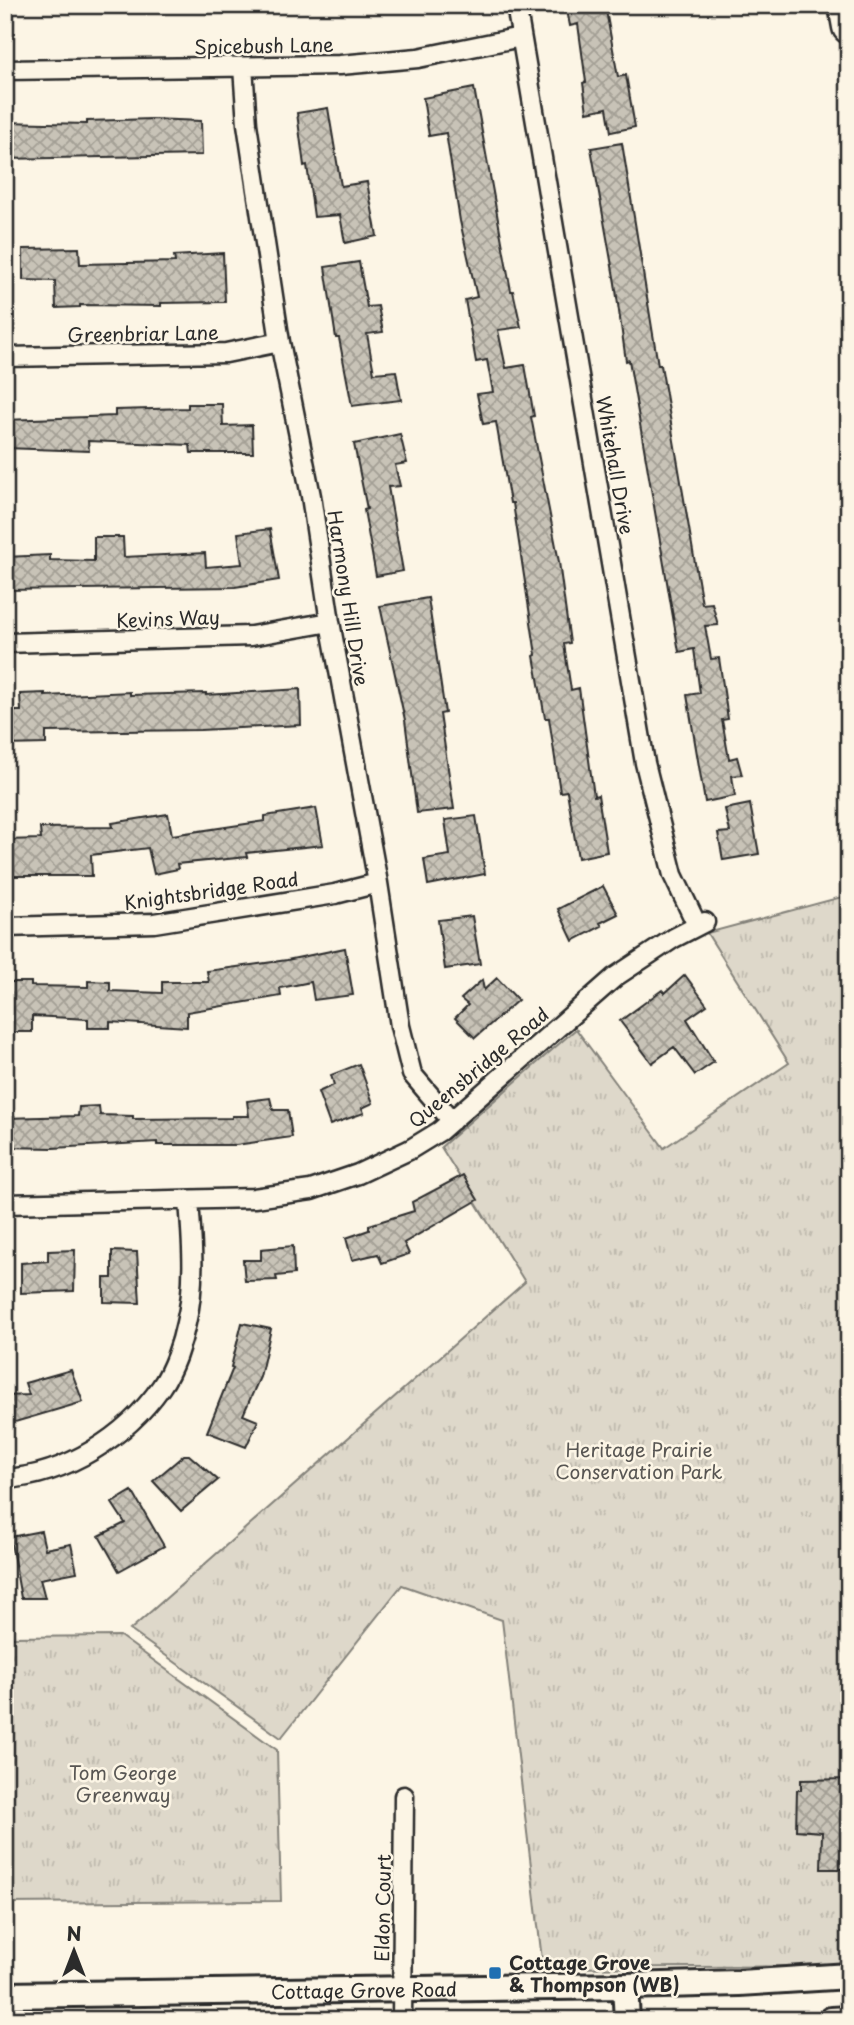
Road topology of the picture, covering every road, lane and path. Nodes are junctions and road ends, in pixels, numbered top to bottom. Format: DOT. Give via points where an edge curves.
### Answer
graph roads {
  1 [pos="516,5"];
  2 [pos="845,5"];
  3 [pos="849,27"];
  4 [pos="521,37"];
  5 [pos="243,67"];
  6 [pos="5,70"];
  7 [pos="280,342"];
  8 [pos="5,357"];
  9 [pos="330,622"];
  10 [pos="5,643"];
  11 [pos="378,883"];
  12 [pos="701,924"];
  13 [pos="5,927"];
  14 [pos="452,1121"];
  15 [pos="189,1201"];
  16 [pos="5,1204"];
  17 [pos="5,1479"];
  18 [pos="404,1796"];
  19 [pos="849,1976"];
  20 [pos="625,1986"];
  21 [pos="402,1988"];
  22 [pos="5,1995"];
  23 [pos="849,2019"];
  24 [pos="402,2020"];
  25 [pos="627,2020"];
  26 [pos="831,2020"];
  1 -- 4 [label="street, Whitehall Drive"];
  2 -- 3 [label="highway"];
  4 -- 5 [label="street, Spicebush Lane" via="418,58"];
  4 -- 12 [label="street, Whitehall Drive" via="645,763 673,876"];
  5 -- 6 [label="street, Spicebush Lane"];
  5 -- 7 [label="street, Harmony Hill Drive" via="247,124"];
  7 -- 8 [label="street, Greenbriar Lane" via="226,353"];
  7 -- 9 [label="street, Harmony Hill Drive"];
  9 -- 10 [label="street, Kevins Way" via="251,636"];
  9 -- 11 [label="street, Harmony Hill Drive"];
  11 -- 13 [label="street, Knightsbridge Road" via="154,923"];
  11 -- 14 [label="street, Harmony Hill Drive" via="412,1074"];
  12 -- 14 [label="street, Queensbridge Road" via="615,977"];
  14 -- 15 [label="street, Queensbridge Road" via="409,1150 311,1190"];
  15 -- 16 [label="street, Queensbridge Road"];
  15 -- 17 [label="street" via="192,1257 186,1323 161,1387 104,1445 62,1466"];
  18 -- 21 [label="street, Eldon Court"];
  19 -- 20 [label="main road, Cottage Grove Road"];
  20 -- 21 [label="main road, Cottage Grove Road"];
  20 -- 25 [label="main road"];
  21 -- 22 [label="main road, Cottage Grove Road"];
  21 -- 24 [label="street, Eldon Court"];
  23 -- 26 [label="main road"];
}
